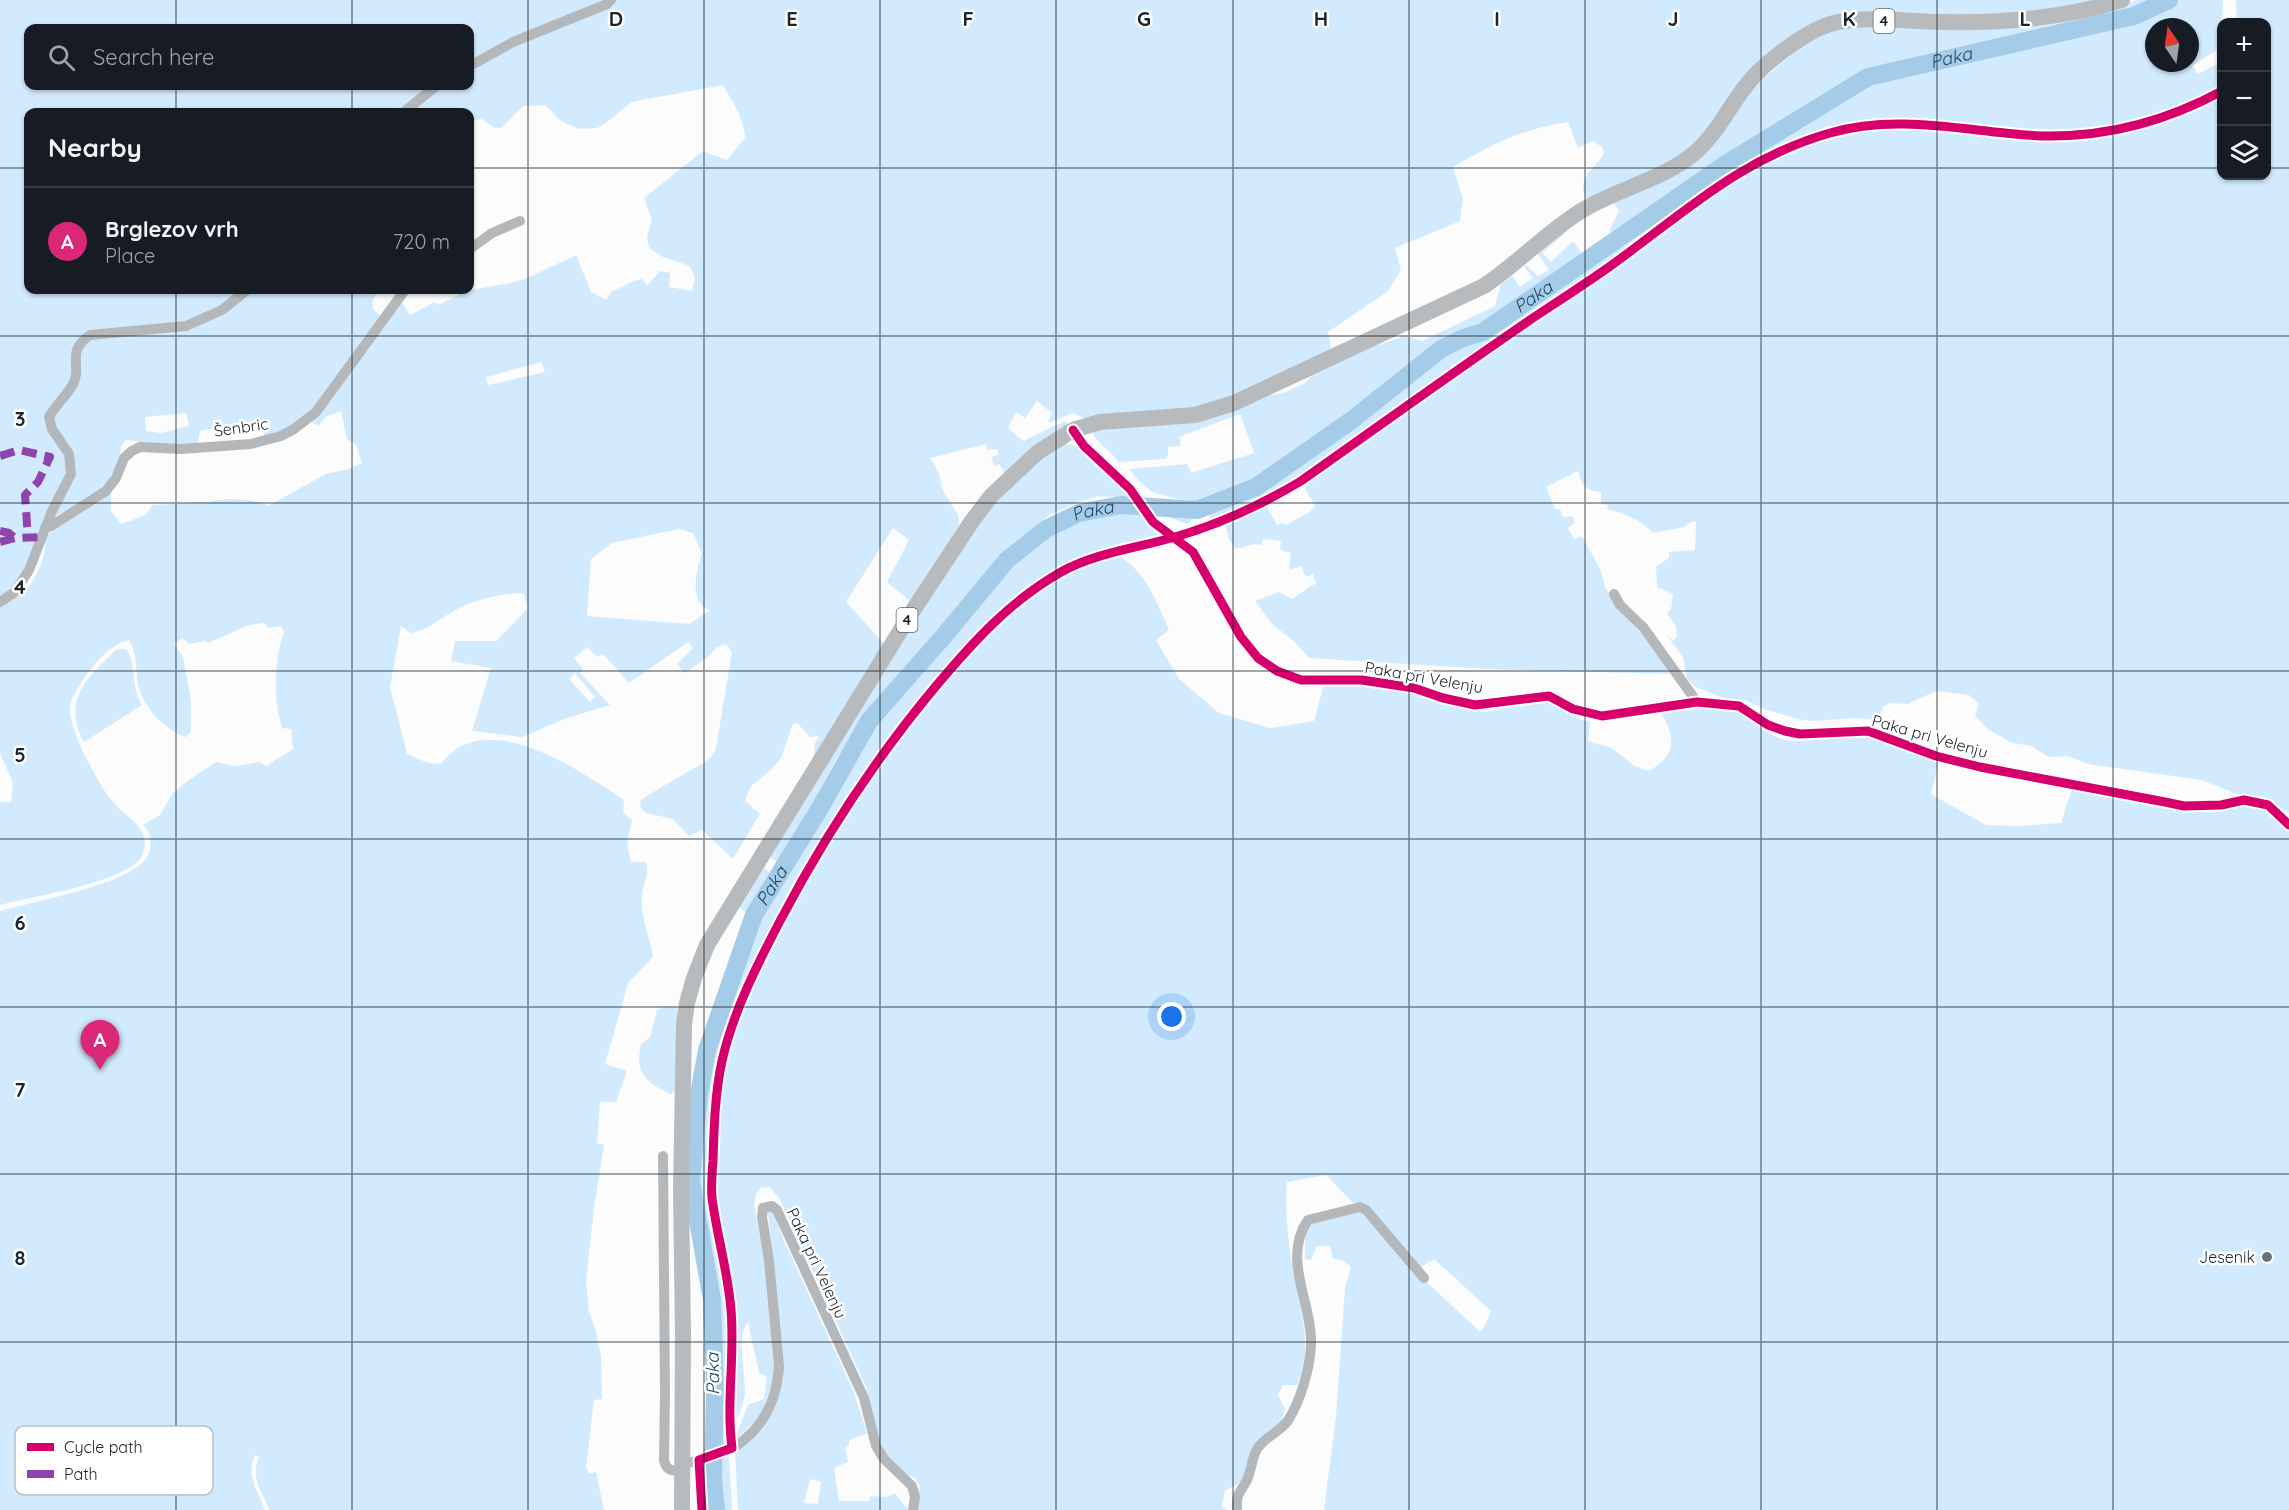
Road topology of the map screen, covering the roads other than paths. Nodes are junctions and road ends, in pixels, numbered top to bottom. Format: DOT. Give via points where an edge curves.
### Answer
graph roads {
  1 [pos="611,0"];
  2 [pos="2122,0"];
  3 [pos="474,64"];
  4 [pos="431,90"];
  5 [pos="409,108"];
  6 [pos="520,221"];
  7 [pos="474,246"];
  8 [pos="242,294"];
  9 [pos="402,294"];
  10 [pos="1073,430"];
  11 [pos="45,528"];
  12 [pos="1614,594"];
  13 [pos="0,602"];
  14 [pos="1697,702"];
  15 [pos="2289,825"];
  16 [pos="663,1156"];
  17 [pos="1424,1278"];
  18 [pos="683,1467"];
  19 [pos="682,1510"];
  20 [pos="913,1510"];
  21 [pos="1237,1510"];
  1 -- 3 [label="street" via="513,42"];
  2 -- 10 [label="main road, 4" via="2034,18 1834,23 1810,33 1755,75 1717,128 1688,157 1581,211 1484,286 1234,403 1194,415 1100,422"];
  4 -- 5 [label="street"];
  6 -- 7 [label="street"];
  8 -- 11 [label="street" via="222,310 186,326 90,335 80,342 74,354 73,384 50,417 52,429 69,454 71,474"];
  9 -- 11 [label="street, Šenbric" via="316,412 294,429 251,444 182,449 140,447 124,458 106,491"];
  10 -- 14 [label="street, Paka pri Velenju" via="1084,446 1130,489 1153,522 1193,552 1241,637 1258,658 1277,671 1301,680 1362,680 1414,688 1475,705 1549,696 1573,709 1602,716"];
  10 -- 18 [label="main road, 4" via="1013,474 972,521 720,922 694,978 684,1024 682,1100"];
  11 -- 13 [label="street" via="29,570 15,592"];
  12 -- 14 [label="street"];
  14 -- 15 [label="street, Paka pri Velenju" via="1739,706 1785,731 1868,731 1980,767 2184,806 2244,800 2268,805"];
  16 -- 18 [label="street" via="664,1460 669,1470"];
  17 -- 21 [label="street" via="1366,1210 1360,1207 1308,1220 1300,1237 1298,1258 1311,1331 1304,1383 1290,1418 1256,1450 1237,1498"];
  18 -- 19 [label="main road, 4"];
  18 -- 20 [label="street, Paka pri Velenju" via="729,1450 749,1435 773,1402 778,1383 776,1330 762,1217 763,1208 772,1206 864,1398 876,1446 912,1486"];
}
